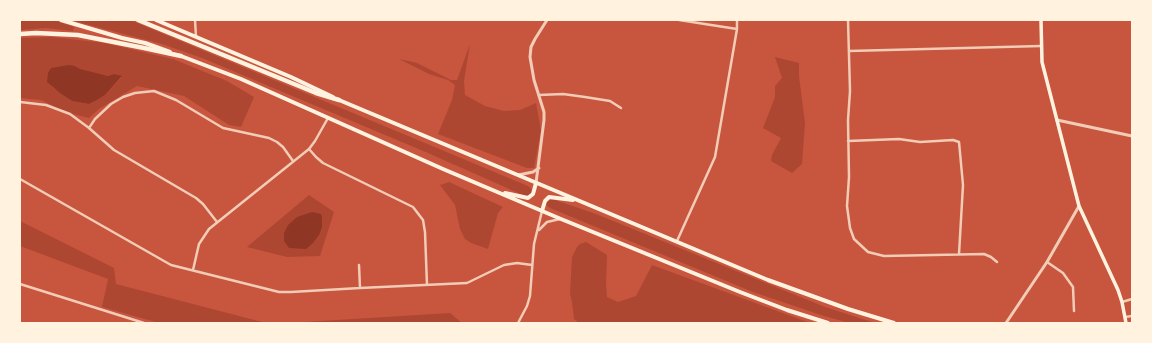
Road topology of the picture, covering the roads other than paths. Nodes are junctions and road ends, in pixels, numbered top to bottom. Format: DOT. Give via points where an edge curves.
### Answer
graph roads {
  1 [pos="61,20"];
  2 [pos="138,20"];
  3 [pos="156,20"];
  4 [pos="195,20"];
  5 [pos="547,20"];
  6 [pos="679,20"];
  7 [pos="737,20"];
  8 [pos="848,20"];
  9 [pos="1041,20"];
  10 [pos="737,29"];
  11 [pos="20,34"];
  12 [pos="196,37"];
  13 [pos="1041,46"];
  14 [pos="849,51"];
  15 [pos="181,56"];
  16 [pos="539,95"];
  17 [pos="338,100"];
  18 [pos="20,102"];
  19 [pos="621,108"];
  20 [pos="328,118"];
  21 [pos="1057,120"];
  22 [pos="89,128"];
  23 [pos="1132,136"];
  24 [pos="848,141"];
  25 [pos="309,149"];
  26 [pos="293,161"];
  27 [pos="539,168"];
  28 [pos="517,175"];
  29 [pos="20,179"];
  30 [pos="536,183"];
  31 [pos="490,189"];
  32 [pos="582,202"];
  33 [pos="1079,206"];
  34 [pos="542,211"];
  35 [pos="561,219"];
  36 [pos="217,222"];
  37 [pos="537,232"];
  38 [pos="677,242"];
  39 [pos="959,254"];
  40 [pos="996,262"];
  41 [pos="1047,262"];
  42 [pos="359,265"];
  43 [pos="532,265"];
  44 [pos="193,270"];
  45 [pos="20,284"];
  46 [pos="427,285"];
  47 [pos="360,288"];
  48 [pos="1132,299"];
  49 [pos="1122,302"];
  50 [pos="1074,311"];
  51 [pos="1132,316"];
  52 [pos="1125,317"];
  53 [pos="144,323"];
  54 [pos="518,323"];
  55 [pos="828,323"];
  56 [pos="894,323"];
  57 [pos="1006,323"];
  58 [pos="1126,323"];
  1 -- 15 [label="main road" via="145,43"];
  2 -- 17 [label="highway"];
  3 -- 12 [label="main road"];
  4 -- 12 [label="street"];
  5 -- 16 [label="street" via="531,47 531,69"];
  6 -- 10 [label="street"];
  7 -- 10 [label="street"];
  8 -- 14 [label="street"];
  9 -- 13 [label="main road"];
  10 -- 38 [label="street" via="715,157"];
  11 -- 15 [label="highway" via="78,35"];
  12 -- 17 [label="main road"];
  13 -- 14 [label="street"];
  13 -- 21 [label="main road" via="1042,62"];
  14 -- 24 [label="street"];
  15 -- 20 [label="main road"];
  16 -- 19 [label="street" via="563,94 598,99 610,101"];
  16 -- 27 [label="street" via="544,112"];
  17 -- 28 [label="main road"];
  18 -- 22 [label="street" via="57,109 70,114"];
  20 -- 25 [label="street"];
  20 -- 31 [label="main road"];
  21 -- 23 [label="street"];
  21 -- 33 [label="main road"];
  22 -- 26 [label="street" via="111,104 123,97 135,93 154,92 176,100 223,128 269,138 283,147"];
  22 -- 36 [label="street" via="114,150 196,198"];
  24 -- 39 [label="street" via="847,206 854,239 868,252 884,256"];
  24 -- 39 [label="street" via="899,139 959,142 963,185"];
  25 -- 26 [label="street"];
  25 -- 46 [label="street" via="323,163 413,207 423,220"];
  26 -- 36 [label="street"];
  27 -- 28 [label="street" via="531,173"];
  27 -- 30 [label="street"];
  28 -- 30 [label="main road"];
  29 -- 44 [label="street" via="171,265"];
  30 -- 31 [label="main road" via="533,194 526,198"];
  30 -- 32 [label="main road"];
  31 -- 34 [label="main road"];
  32 -- 34 [label="main road" via="550,197 545,201"];
  32 -- 38 [label="main road"];
  33 -- 41 [label="street"];
  33 -- 49 [label="main road"];
  34 -- 35 [label="main road"];
  34 -- 37 [label="street"];
  35 -- 37 [label="street" via="547,222"];
  35 -- 55 [label="main road" via="745,294"];
  36 -- 44 [label="street" via="203,236"];
  37 -- 43 [label="street"];
  38 -- 56 [label="main road" via="800,292"];
  39 -- 40 [label="street" via="984,254"];
  41 -- 50 [label="street" via="1063,273 1071,283"];
  41 -- 57 [label="street"];
  42 -- 47 [label="street"];
  43 -- 46 [label="street" via="504,265 467,282"];
  43 -- 54 [label="street" via="530,296"];
  44 -- 47 [label="street" via="279,292"];
  45 -- 53 [label="street"];
  46 -- 47 [label="street"];
  48 -- 49 [label="street"];
  49 -- 52 [label="main road"];
  51 -- 52 [label="street"];
  52 -- 58 [label="main road"];
}
